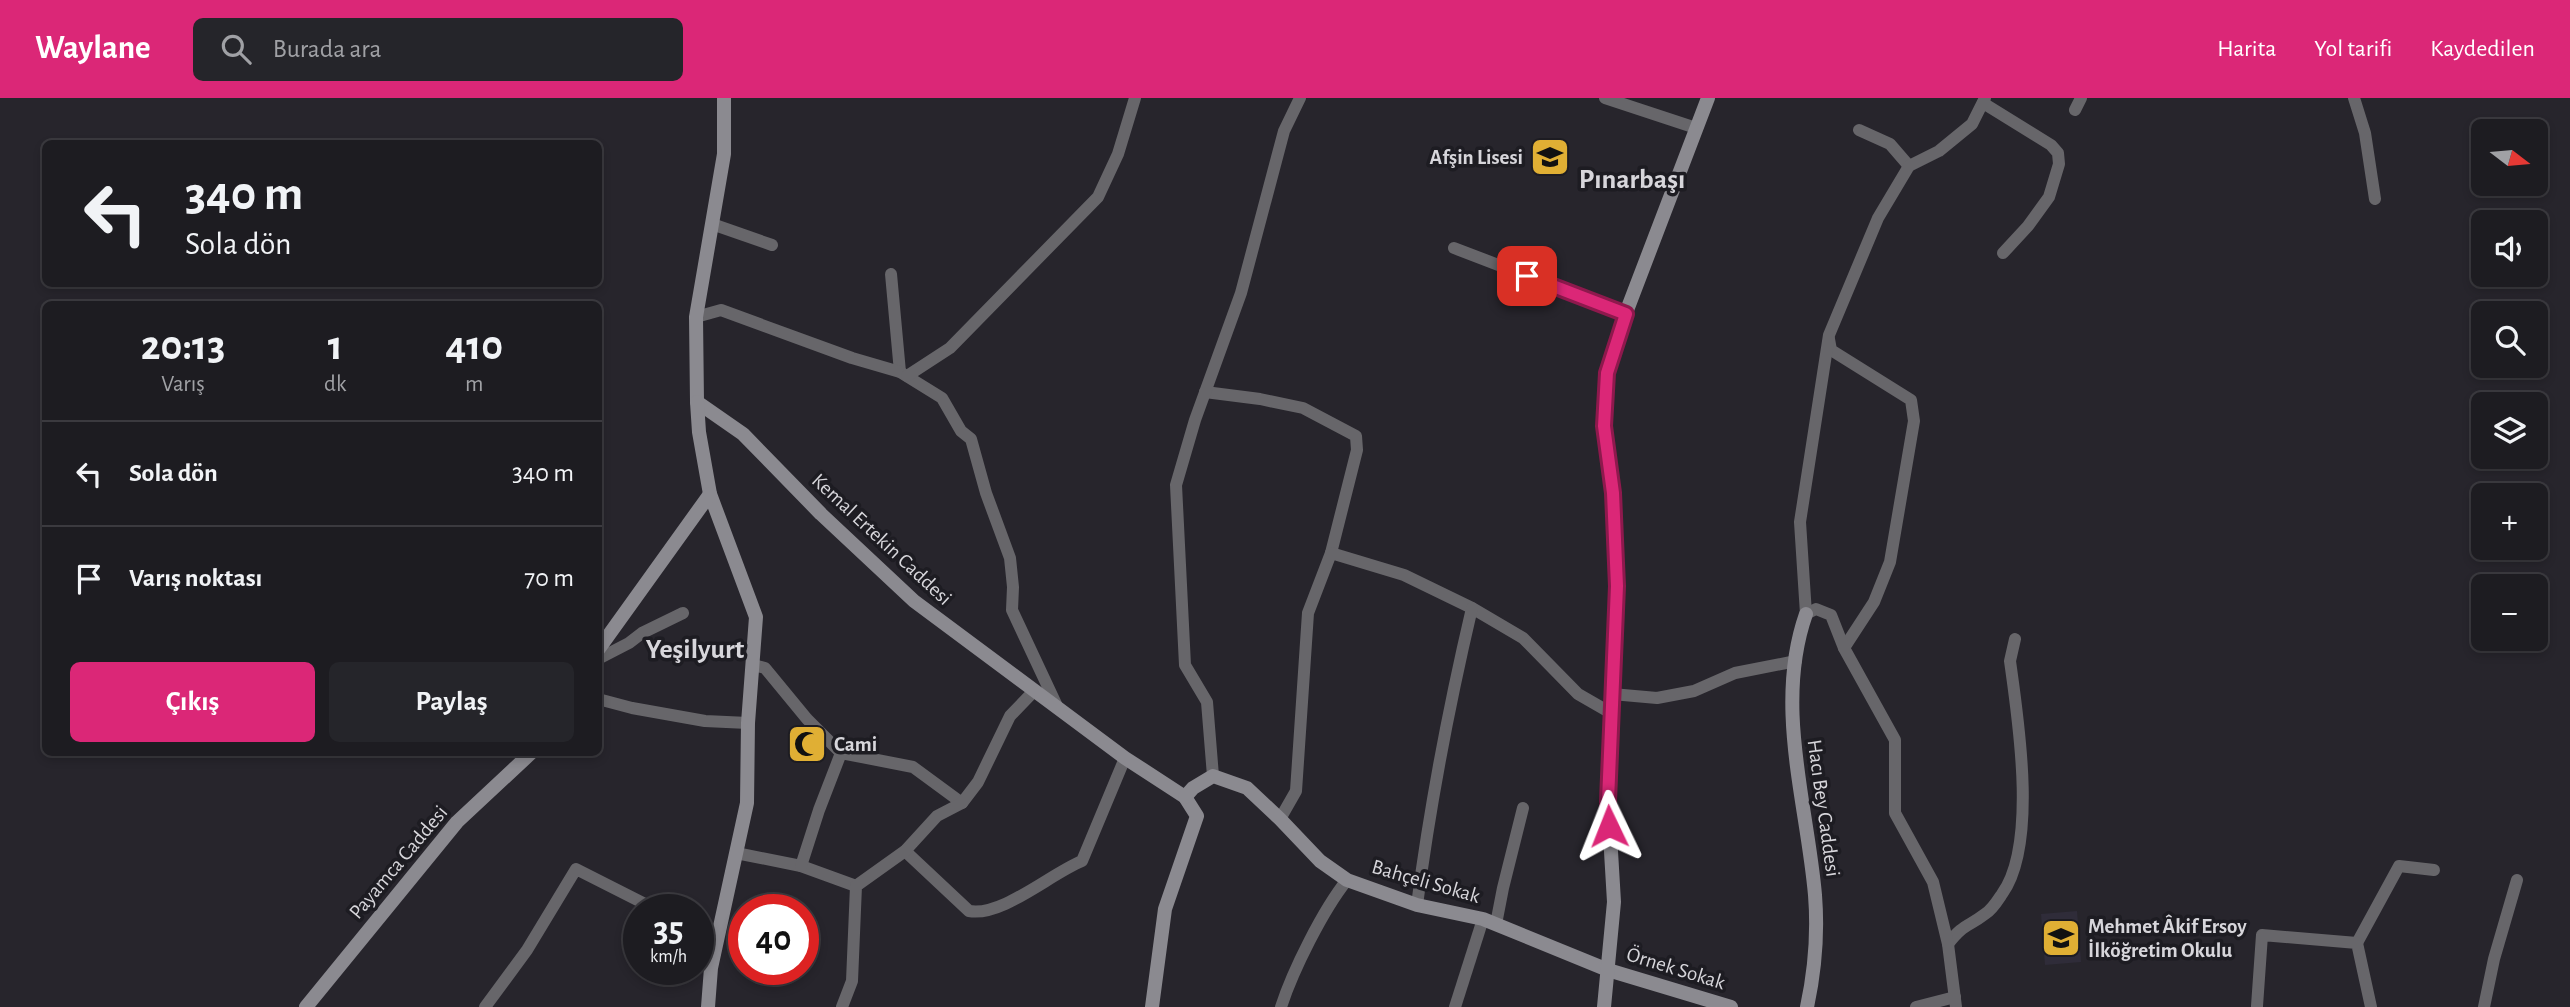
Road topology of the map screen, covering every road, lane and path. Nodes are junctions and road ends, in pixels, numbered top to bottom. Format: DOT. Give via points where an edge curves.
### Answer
graph roads {
  1 [pos="724,98"];
  2 [pos="1135,98"];
  3 [pos="1300,98"];
  4 [pos="1605,98"];
  5 [pos="1708,98"];
  6 [pos="2354,98"];
  7 [pos="1984,100"];
  8 [pos="1696,128"];
  9 [pos="1859,130"];
  10 [pos="1909,166"];
  11 [pos="2375,199"];
  12 [pos="712,224"];
  13 [pos="772,245"];
  14 [pos="1454,248"];
  15 [pos="2003,253"];
  16 [pos="891,274"];
  17 [pos="1626,314"];
  18 [pos="696,317"];
  19 [pos="1829,335"];
  20 [pos="904,374"];
  21 [pos="1205,392"];
  22 [pos="697,402"];
  23 [pos="710,494"];
  24 [pos="1331,553"];
  25 [pos="1472,608"];
  26 [pos="683,613"];
  27 [pos="1806,614"];
  28 [pos="2014,639"];
  29 [pos="602,644"];
  30 [pos="1844,649"];
  31 [pos="602,657"];
  32 [pos="1796,661"];
  33 [pos="753,665"];
  34 [pos="1034,691"];
  35 [pos="1612,694"];
  36 [pos="602,700"];
  37 [pos="1057,706"];
  38 [pos="1611,713"];
  39 [pos="748,723"];
  40 [pos="841,753"];
  41 [pos="528,756"];
  42 [pos="1125,758"];
  43 [pos="1213,776"];
  44 [pos="1185,797"];
  45 [pos="962,803"];
  46 [pos="1523,808"];
  47 [pos="1280,819"];
  48 [pos="905,851"];
  49 [pos="736,853"];
  50 [pos="801,866"];
  51 [pos="2434,870"];
  52 [pos="1347,880"];
  53 [pos="2517,880"];
  54 [pos="856,886"];
  55 [pos="625,894"];
  56 [pos="1417,905"];
  57 [pos="1490,922"];
  58 [pos="714,937"];
  59 [pos="718,939"];
  60 [pos="2357,943"];
  61 [pos="1948,944"];
  62 [pos="1608,970"];
  63 [pos="1955,1002"];
  64 [pos="1723,1006"];
  65 [pos="306,1007"];
  66 [pos="485,1007"];
  67 [pos="708,1007"];
  68 [pos="842,1007"];
  69 [pos="1152,1007"];
  70 [pos="1281,1007"];
  71 [pos="1455,1007"];
  72 [pos="1604,1007"];
  73 [pos="1807,1007"];
  74 [pos="1916,1007"];
  75 [pos="2254,1007"];
  76 [pos="2371,1007"];
  77 [pos="2484,1007"];
  1 -- 12 [label="street" via="724,155"];
  2 -- 20 [label="street" via="1118,154 1097,197 950,348"];
  3 -- 21 [label="street" via="1284,131 1241,293"];
  4 -- 8 [label="street"];
  5 -- 8 [label="street"];
  6 -- 11 [label="street" via="2365,133"];
  7 -- 10 [label="street" via="1972,124 1939,151"];
  7 -- 15 [label="street" via="2058,153 2049,197"];
  8 -- 17 [label="street"];
  9 -- 10 [label="street" via="1890,144"];
  10 -- 19 [label="street" via="1878,218"];
  12 -- 13 [label="street"];
  12 -- 18 [label="street"];
  14 -- 17 [label="street"];
  16 -- 20 [label="street"];
  17 -- 35 [label="street" via="1607,373 1604,426 1613,493 1617,586"];
  18 -- 20 [label="street" via="720,310"];
  18 -- 22 [label="street"];
  19 -- 27 [label="street" via="1800,522"];
  19 -- 30 [label="street" via="1831,350 1911,400 1914,421 1890,562 1874,602"];
  20 -- 37 [label="street" via="942,398 961,431 971,439 1010,558 1012,610"];
  21 -- 24 [label="street" via="1303,408 1356,436 1357,450"];
  21 -- 43 [label="street" via="1176,485 1185,665 1207,702"];
  22 -- 23 [label="street"];
  22 -- 34 [label="street, Kemal Ertekin Caddesi" via="743,434 914,601"];
  23 -- 29 [label="street"];
  23 -- 33 [label="street" via="756,617"];
  24 -- 25 [label="street" via="1404,575"];
  24 -- 47 [label="street" via="1308,612 1296,791"];
  25 -- 38 [label="street" via="1523,638 1578,694"];
  25 -- 56 [label="street" via="1449,705"];
  26 -- 31 [label="street"];
  27 -- 30 [label="street" via="1816,609 1831,615"];
  27 -- 32 [label="street, Hacı Bey Caddesi"];
  28 -- 61 [label="street" via="2010,661 2023,794 2021,839 2005,891 1987,913 1960,928"];
  30 -- 61 [label="street" via="1895,740 1895,813 1933,883"];
  32 -- 35 [label="street" via="1735,673 1694,691 1657,698"];
  32 -- 73 [label="street, Hacı Bey Caddesi" via="1793,730 1815,896 1816,950"];
  33 -- 39 [label="street"];
  33 -- 40 [label="street" via="765,668"];
  34 -- 37 [label="street, Kemal Ertekin Caddesi"];
  34 -- 45 [label="street" via="1010,716 978,782"];
  35 -- 38 [label="street"];
  36 -- 39 [label="street" via="705,721"];
  37 -- 42 [label="street, Kemal Ertekin Caddesi"];
  38 -- 62 [label="street" via="1608,801 1614,902"];
  39 -- 49 [label="street" via="747,803"];
  40 -- 45 [label="street" via="913,767"];
  40 -- 50 [label="street"];
  41 -- 65 [label="street, Payamca Caddesi" via="457,822"];
  42 -- 44 [label="street, Kemal Ertekin Caddesi"];
  42 -- 48 [label="street" via="1082,861 981,914 969,911"];
  43 -- 44 [label="street"];
  43 -- 47 [label="street, Bahçeli Sokak" via="1247,788"];
  44 -- 69 [label="street" via="1197,816 1165,909"];
  45 -- 48 [label="street" via="937,816"];
  46 -- 57 [label="street"];
  47 -- 52 [label="street, Bahçeli Sokak" via="1320,861"];
  48 -- 54 [label="street"];
  49 -- 50 [label="street"];
  49 -- 59 [label="street"];
  50 -- 54 [label="street"];
  51 -- 60 [label="street" via="2399,866"];
  52 -- 56 [label="street, Bahçeli Sokak"];
  52 -- 70 [label="street" via="1335,894"];
  53 -- 77 [label="street"];
  54 -- 68 [label="street" via="852,981"];
  55 -- 66 [label="street" via="576,869 527,950"];
  56 -- 57 [label="street, Bahçeli Sokak"];
  57 -- 62 [label="street, Bahçeli Sokak"];
  57 -- 71 [label="street"];
  58 -- 59 [label="street"];
  59 -- 67 [label="street"];
  60 -- 75 [label="street" via="2262,935"];
  60 -- 76 [label="street"];
  61 -- 63 [label="street"];
  62 -- 64 [label="street, Örnek Sokak"];
  62 -- 72 [label="street"];
  63 -- 74 [label="street"];
}
